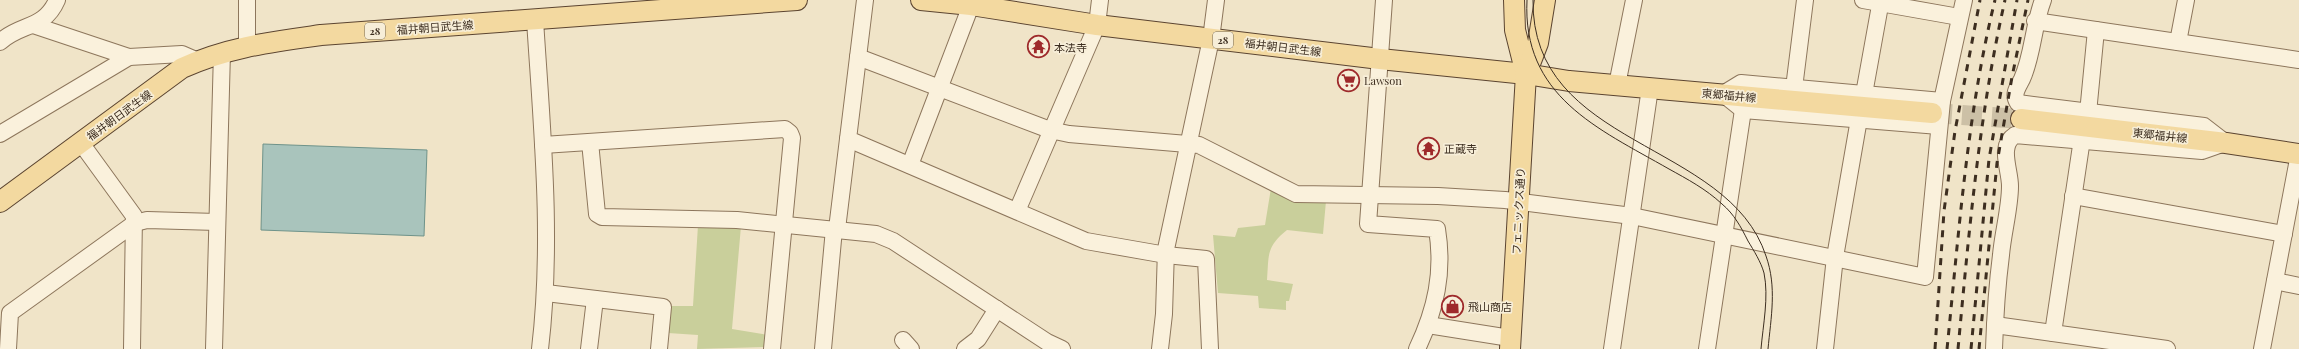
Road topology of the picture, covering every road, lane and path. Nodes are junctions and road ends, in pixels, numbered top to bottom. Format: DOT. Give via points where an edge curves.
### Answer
graph roads {
  1 [pos="57,0"];
  2 [pos="247,0"];
  3 [pos="797,0"];
  4 [pos="866,0"];
  5 [pos="921,0"];
  6 [pos="1100,0"];
  7 [pos="1216,0"];
  8 [pos="1384,0"];
  9 [pos="1514,0"];
  10 [pos="1545,0"];
  11 [pos="1634,0"];
  12 [pos="1805,0"];
  13 [pos="1864,0"];
  14 [pos="1964,0"];
  15 [pos="2043,0"];
  16 [pos="2186,0"];
  17 [pos="734,2"];
  18 [pos="1881,2"];
  19 [pos="972,3"];
  20 [pos="622,7"];
  21 [pos="1959,17"];
  22 [pos="535,20"];
  23 [pos="2035,21"];
  24 [pos="33,25"];
  25 [pos="1097,25"];
  26 [pos="2096,30"];
  27 [pos="1211,39"];
  28 [pos="0,42"];
  29 [pos="2178,42"];
  30 [pos="247,45"];
  31 [pos="222,52"];
  32 [pos="129,57"];
  33 [pos="858,57"];
  34 [pos="1380,59"];
  35 [pos="2299,60"];
  36 [pos="198,61"];
  37 [pos="1526,74"];
  38 [pos="1616,85"];
  39 [pos="940,88"];
  40 [pos="1650,88"];
  41 [pos="1794,88"];
  42 [pos="1723,94"];
  43 [pos="1864,94"];
  44 [pos="1743,110"];
  45 [pos="2088,113"];
  46 [pos="1938,114"];
  47 [pos="1859,119"];
  48 [pos="2021,119"];
  49 [pos="1050,130"];
  50 [pos="0,134"];
  51 [pos="848,139"];
  52 [pos="2082,139"];
  53 [pos="590,142"];
  54 [pos="81,143"];
  55 [pos="1189,143"];
  56 [pos="2226,143"];
  57 [pos="543,145"];
  58 [pos="2299,154"];
  59 [pos="910,165"];
  60 [pos="1369,196"];
  61 [pos="2073,196"];
  62 [pos="1518,201"];
  63 [pos="0,202"];
  64 [pos="1017,211"];
  65 [pos="1632,216"];
  66 [pos="217,222"];
  67 [pos="135,223"];
  68 [pos="783,224"];
  69 [pos="835,229"];
  70 [pos="2284,234"];
  71 [pos="1725,235"];
  72 [pos="1166,255"];
  73 [pos="1835,257"];
  74 [pos="2275,282"];
  75 [pos="2299,286"];
  76 [pos="546,293"];
  77 [pos="595,299"];
  78 [pos="997,309"];
  79 [pos="1994,325"];
  80 [pos="1428,326"];
  81 [pos="2053,333"];
  82 [pos="1510,343"];
  83 [pos="1047,345"];
  84 [pos="8,349"];
  85 [pos="132,349"];
  86 [pos="214,349"];
  87 [pos="540,349"];
  88 [pos="589,349"];
  89 [pos="659,349"];
  90 [pos="772,349"];
  91 [pos="823,349"];
  92 [pos="965,349"];
  93 [pos="1062,349"];
  94 [pos="1160,349"];
  95 [pos="1210,349"];
  96 [pos="1417,349"];
  97 [pos="1612,349"];
  98 [pos="1707,349"];
  99 [pos="1825,349"];
  100 [pos="1994,349"];
  101 [pos="2167,349"];
  102 [pos="2262,349"];
  1 -- 24 [label="street" via="49,14"];
  2 -- 30 [label="street"];
  3 -- 17 [label="main road, 福井朝日武生線 / 28"];
  4 -- 33 [label="street"];
  5 -- 19 [label="main road, 福井朝日武生線 / 28"];
  6 -- 25 [label="street"];
  7 -- 27 [label="street"];
  8 -- 34 [label="street"];
  9 -- 37 [label="main road, フェニックス通り" via="1515,30"];
  10 -- 37 [label="main road, フェニックス通り" via="1538,43"];
  11 -- 38 [label="street"];
  12 -- 41 [label="street"];
  13 -- 18 [label="street"];
  14 -- 21 [label="street"];
  15 -- 23 [label="street"];
  16 -- 29 [label="street"];
  17 -- 20 [label="main road, 福井朝日武生線 / 28"];
  18 -- 21 [label="street"];
  18 -- 43 [label="street"];
  19 -- 25 [label="main road, 福井朝日武生線 / 28"];
  19 -- 39 [label="street"];
  20 -- 22 [label="main road, 福井朝日武生線 / 28"];
  21 -- 46 [label="street"];
  22 -- 30 [label="main road, 福井朝日武生線 / 28" via="321,35"];
  22 -- 57 [label="street"];
  23 -- 26 [label="street"];
  23 -- 45 [label="street" via="2027,65 2016,92 2016,100 2021,104"];
  24 -- 28 [label="street"];
  24 -- 32 [label="street"];
  25 -- 27 [label="main road, 福井朝日武生線 / 28"];
  25 -- 49 [label="street"];
  26 -- 29 [label="street"];
  26 -- 45 [label="street"];
  27 -- 34 [label="main road, 福井朝日武生線 / 28"];
  27 -- 55 [label="street"];
  29 -- 35 [label="street"];
  30 -- 31 [label="main road, 福井朝日武生線 / 28"];
  31 -- 36 [label="main road, 福井朝日武生線 / 28"];
  31 -- 66 [label="street"];
  32 -- 36 [label="street" via="182,54"];
  32 -- 50 [label="street"];
  33 -- 39 [label="street"];
  33 -- 51 [label="street"];
  34 -- 37 [label="main road, 福井朝日武生線 / 28"];
  34 -- 60 [label="street"];
  36 -- 54 [label="main road, 福井朝日武生線 / 28" via="182,68"];
  37 -- 38 [label="main road, 東郷福井線"];
  37 -- 62 [label="main road, フェニックス通り"];
  38 -- 40 [label="main road, 東郷福井線"];
  39 -- 49 [label="street"];
  39 -- 59 [label="street"];
  40 -- 42 [label="main road, 東郷福井線"];
  40 -- 65 [label="street"];
  41 -- 42 [label="street" via="1741,83"];
  41 -- 43 [label="street"];
  42 -- 44 [label="street"];
  42 -- 46 [label="main road, 東郷福井線"];
  43 -- 46 [label="street"];
  44 -- 47 [label="street"];
  44 -- 71 [label="street"];
  45 -- 56 [label="street" via="2204,126"];
  46 -- 47 [label="street"];
  46 -- 73 [label="street" via="1925,277"];
  47 -- 73 [label="street"];
  48 -- 56 [label="main road, 東郷福井線"];
  49 -- 55 [label="street" via="1069,134"];
  49 -- 64 [label="street"];
  51 -- 59 [label="street"];
  51 -- 69 [label="street"];
  52 -- 56 [label="street" via="2202,151"];
  52 -- 61 [label="street"];
  52 -- 79 [label="street" via="2015,135 2006,144 2010,186"];
  53 -- 57 [label="street"];
  53 -- 68 [label="street" via="597,214 602,217 737,220"];
  53 -- 68 [label="street" via="785,129 792,138"];
  54 -- 63 [label="main road, 福井朝日武生線 / 28"];
  54 -- 67 [label="street" via="134,216"];
  55 -- 60 [label="street" via="1199,145 1296,194"];
  55 -- 72 [label="street"];
  56 -- 58 [label="main road, 東郷福井線"];
  57 -- 76 [label="street"];
  58 -- 70 [label="street"];
  59 -- 64 [label="street"];
  60 -- 62 [label="street" via="1438,196"];
  60 -- 80 [label="street" via="1368,224 1437,229 1441,254 1438,285"];
  61 -- 70 [label="street"];
  61 -- 81 [label="street"];
  62 -- 65 [label="street"];
  62 -- 82 [label="main road, フェニックス通り"];
  64 -- 72 [label="street" via="1086,241"];
  65 -- 71 [label="street"];
  65 -- 97 [label="street"];
  66 -- 67 [label="street" via="147,220"];
  66 -- 86 [label="street"];
  67 -- 84 [label="street" via="10,313"];
  67 -- 85 [label="street"];
  68 -- 69 [label="street"];
  68 -- 90 [label="street"];
  69 -- 78 [label="street" via="876,234 893,241"];
  69 -- 91 [label="street"];
  70 -- 74 [label="street"];
  71 -- 73 [label="street"];
  71 -- 98 [label="street"];
  72 -- 94 [label="street"];
  72 -- 95 [label="street" via="1206,259"];
  73 -- 99 [label="street"];
  74 -- 75 [label="street"];
  74 -- 102 [label="street"];
  76 -- 77 [label="street"];
  76 -- 87 [label="street"];
  77 -- 88 [label="street"];
  77 -- 89 [label="street" via="663,307"];
  78 -- 83 [label="street"];
  78 -- 92 [label="street" via="978,339"];
  79 -- 81 [label="street"];
  79 -- 100 [label="street"];
  80 -- 82 [label="street"];
  80 -- 96 [label="street"];
  81 -- 101 [label="street"];
  83 -- 93 [label="street"];
}
